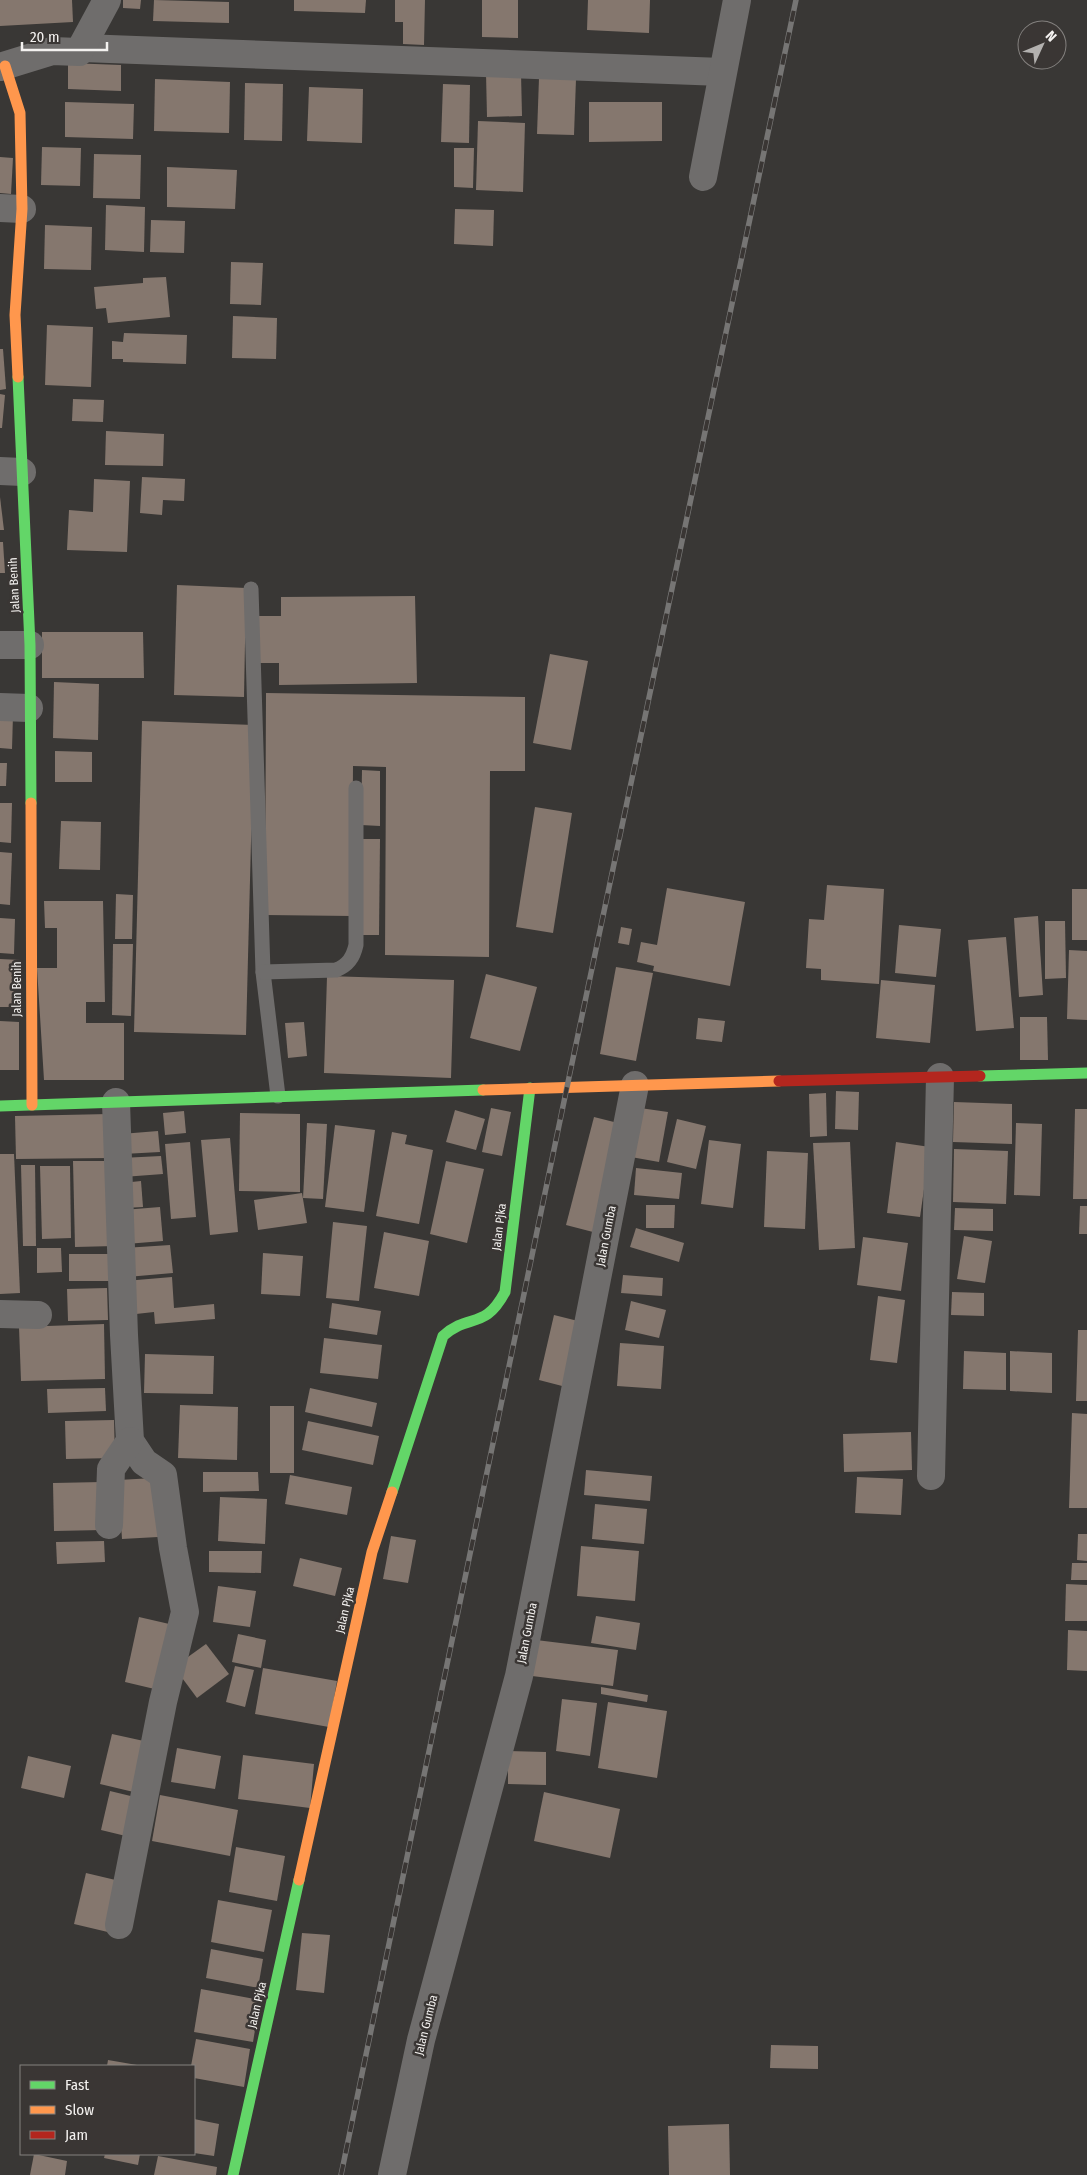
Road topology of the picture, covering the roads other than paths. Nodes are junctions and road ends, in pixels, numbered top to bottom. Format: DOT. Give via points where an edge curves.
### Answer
graph roads {
  1 [pos="107,0"];
  2 [pos="737,0"];
  3 [pos="83,48"];
  4 [pos="3,67"];
  5 [pos="722,72"];
  6 [pos="703,177"];
  7 [pos="11,209"];
  8 [pos="11,472"];
  9 [pos="251,589"];
  10 [pos="0,644"];
  11 [pos="30,645"];
  12 [pos="0,707"];
  13 [pos="29,708"];
  14 [pos="356,788"];
  15 [pos="263,972"];
  16 [pos="1087,1073"];
  17 [pos="940,1077"];
  18 [pos="635,1085"];
  19 [pos="530,1088"];
  20 [pos="278,1096"];
  21 [pos="116,1102"];
  22 [pos="32,1105"];
  23 [pos="0,1106"];
  24 [pos="0,1314"];
  25 [pos="38,1315"];
  26 [pos="130,1441"];
  27 [pos="931,1476"];
  28 [pos="109,1525"];
  29 [pos="120,1925"];
  30 [pos="233,2175"];
  31 [pos="392,2175"];
  1 -- 3 [label="street"];
  2 -- 5 [label="street"];
  3 -- 4 [label="street" via="80,52 52,51"];
  3 -- 5 [label="street"];
  4 -- 7 [label="street, Jalan Benih" via="20,113"];
  5 -- 6 [label="street"];
  7 -- 8 [label="street, Jalan Benih" via="15,316"];
  8 -- 11 [label="street, Jalan Benih"];
  9 -- 15 [label="lane"];
  10 -- 11 [label="street"];
  11 -- 13 [label="street, Jalan Benih"];
  12 -- 13 [label="street"];
  13 -- 22 [label="street, Jalan Benih"];
  14 -- 15 [label="lane" via="354,955 344,967 336,970"];
  15 -- 20 [label="lane"];
  16 -- 17 [label="street"];
  17 -- 18 [label="street"];
  17 -- 27 [label="street"];
  18 -- 19 [label="street"];
  18 -- 31 [label="street, Jalan Gumba" via="519,1676 421,2040"];
  19 -- 20 [label="street"];
  19 -- 30 [label="street, Jalan Pjka" via="505,1292 492,1315 456,1326 443,1336 372,1552"];
  20 -- 21 [label="street"];
  21 -- 22 [label="street"];
  21 -- 26 [label="street"];
  22 -- 23 [label="street"];
  24 -- 25 [label="street"];
  26 -- 28 [label="street" via="111,1469"];
  26 -- 29 [label="street" via="144,1462 163,1475 185,1612 163,1702"];
}
